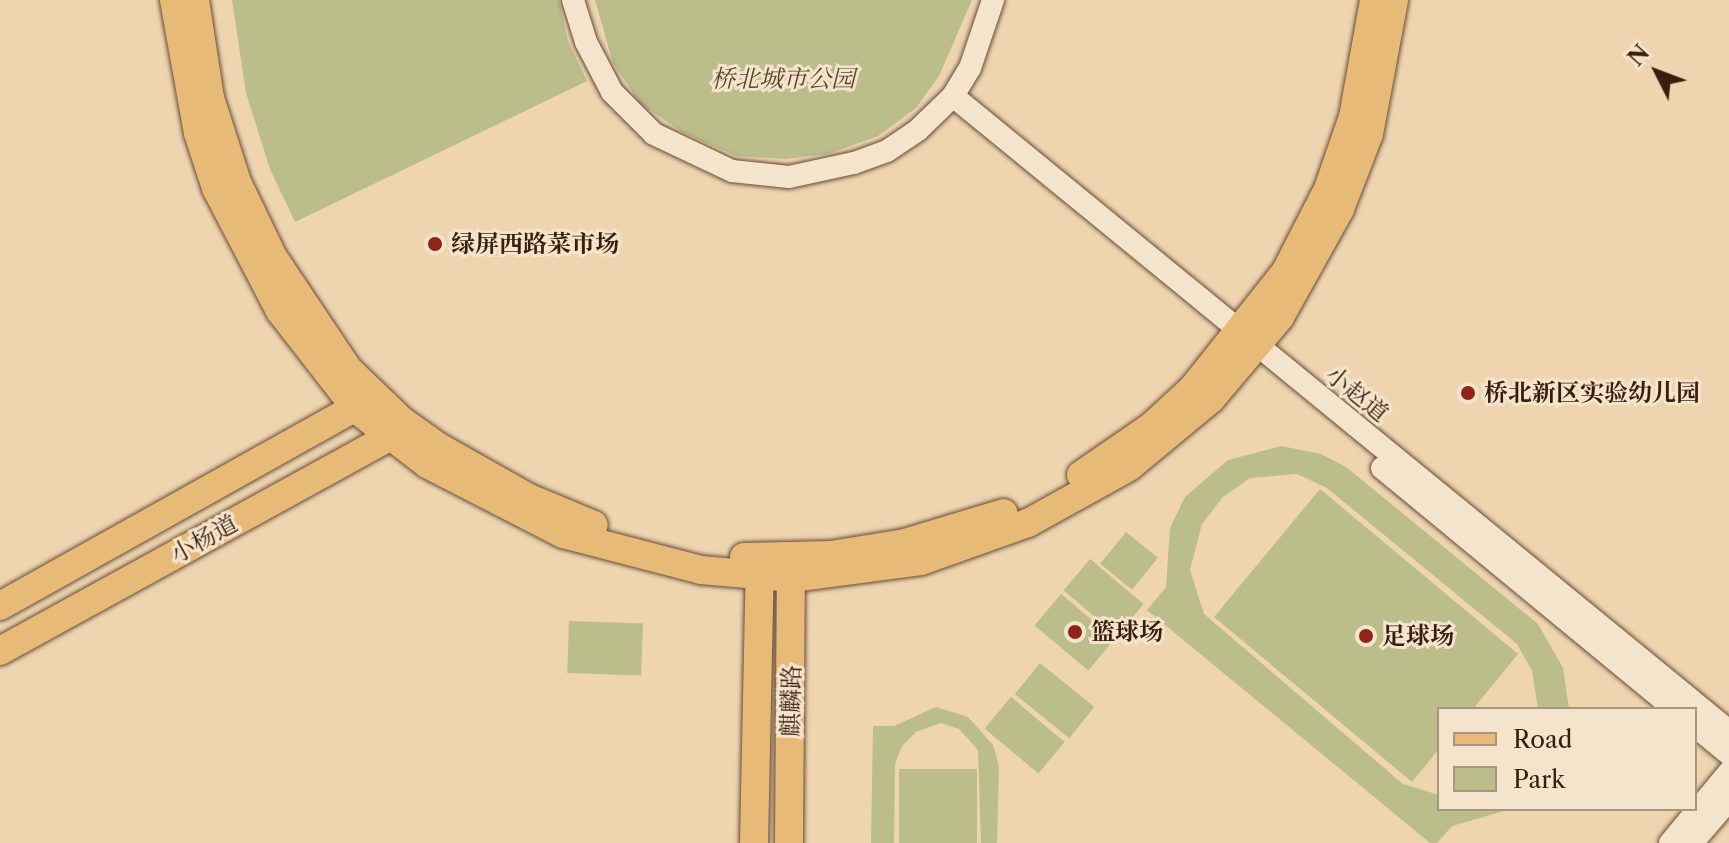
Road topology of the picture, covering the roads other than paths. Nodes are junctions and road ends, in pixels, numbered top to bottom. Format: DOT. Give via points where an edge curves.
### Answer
graph roads {
  1 [pos="174,0"];
  2 [pos="195,0"];
  3 [pos="573,0"];
  4 [pos="993,0"];
  5 [pos="1374,0"];
  6 [pos="1394,0"];
  7 [pos="948,101"];
  8 [pos="1246,346"];
  9 [pos="365,403"];
  10 [pos="395,430"];
  11 [pos="760,568"];
  12 [pos="792,568"];
  13 [pos="0,606"];
  14 [pos="0,651"];
  15 [pos="1672,707"];
  16 [pos="1697,728"];
  17 [pos="1729,731"];
  18 [pos="1729,754"];
  19 [pos="1729,772"];
  20 [pos="1729,800"];
  21 [pos="1697,811"];
  22 [pos="1697,811"];
  23 [pos="754,843"];
  24 [pos="789,843"];
  25 [pos="1670,843"];
  26 [pos="1692,843"];
  1 -- 9 [label="main road" via="198,133 216,188 280,311"];
  2 -- 9 [label="main road" via="210,98 237,182 273,257"];
  3 -- 7 [label="street" via="598,66 632,115 679,148 732,171 789,177 854,163 887,151"];
  4 -- 7 [label="street" via="970,68"];
  5 -- 8 [label="main road" via="1353,117 1328,189"];
  6 -- 8 [label="main road" via="1369,134 1352,182 1320,251"];
  7 -- 8 [label="street, 小赵道"];
  8 -- 12 [label="main road" via="1156,448 1055,511 921,561"];
  8 -- 15 [label="street, 小赵道"];
  8 -- 17 [label="street, 小赵道"];
  9 -- 10 [label="main road"];
  9 -- 13 [label="main road, 小杨道"];
  10 -- 11 [label="main road" via="484,497 563,534 644,559"];
  10 -- 14 [label="main road, 小杨道"];
  11 -- 12 [label="main road"];
  11 -- 23 [label="main road, 麒麟路"];
  12 -- 24 [label="main road, 麒麟路"];
  16 -- 18 [label="street"];
  19 -- 21 [label="street"];
  20 -- 26 [label="street"];
  22 -- 25 [label="street"];
}
